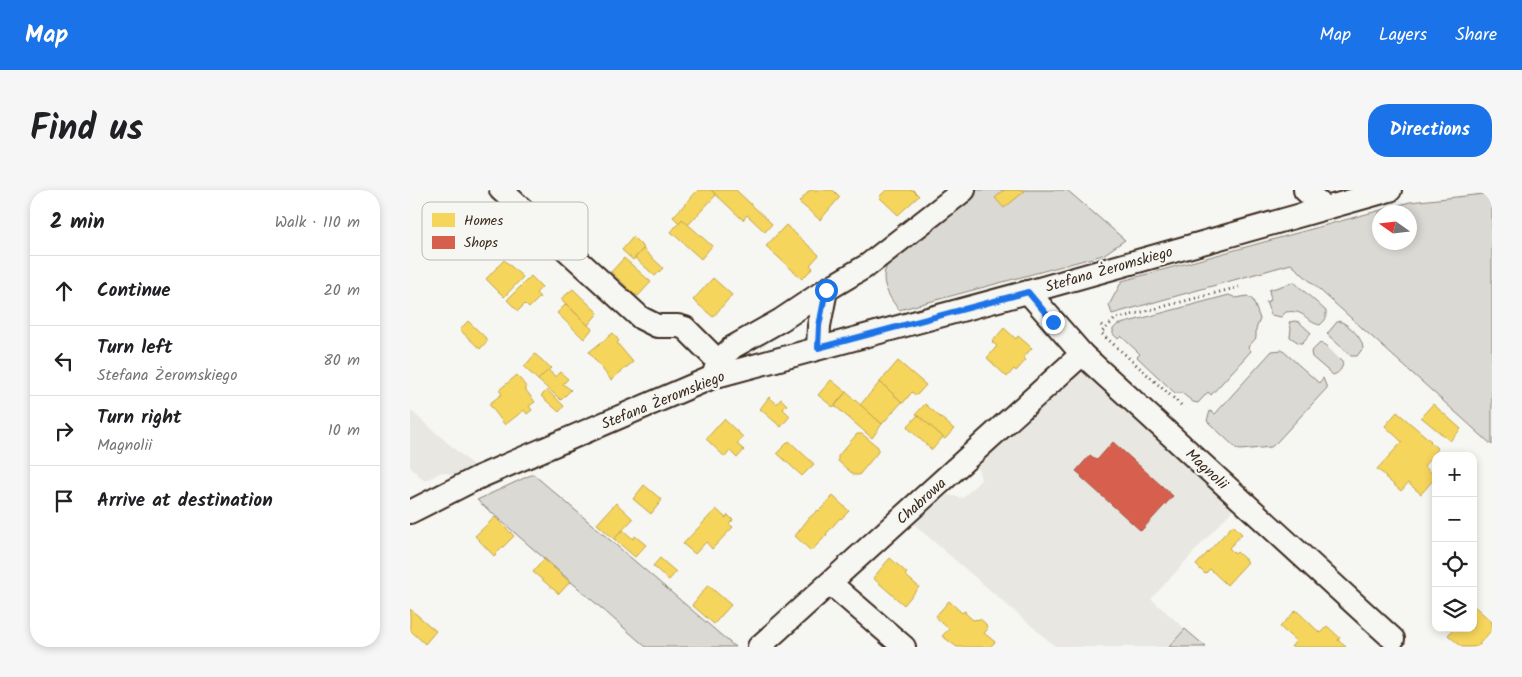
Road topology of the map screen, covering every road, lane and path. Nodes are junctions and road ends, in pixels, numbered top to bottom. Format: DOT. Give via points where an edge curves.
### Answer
graph roads {
  1 [pos="501,190"];
  2 [pos="964,190"];
  3 [pos="1306,190"];
  4 [pos="1390,190"];
  5 [pos="514,202"];
  6 [pos="1325,208"];
  7 [pos="578,260"];
  8 [pos="1239,287"];
  9 [pos="826,290"];
  10 [pos="1028,292"];
  11 [pos="1101,324"];
  12 [pos="1105,328"];
  13 [pos="818,348"];
  14 [pos="1082,354"];
  15 [pos="715,369"];
  16 [pos="1181,405"];
  17 [pos="410,512"];
  18 [pos="830,583"];
  19 [pos="1392,639"];
  20 [pos="759,647"];
  21 [pos="904,647"];
  1 -- 5 [label="street"];
  2 -- 9 [label="street" via="868,265"];
  3 -- 6 [label="street"];
  4 -- 6 [label="street, Stefana Żeromskiego"];
  6 -- 10 [label="street, Stefana Żeromskiego"];
  7 -- 15 [label="street" via="641,318 657,326 685,328"];
  8 -- 12 [label="path" via="1115,319"];
  9 -- 13 [label="street"];
  9 -- 15 [label="street" via="733,347"];
  10 -- 13 [label="street, Stefana Żeromskiego"];
  10 -- 14 [label="street, Magnolii"];
  11 -- 12 [label="path"];
  12 -- 16 [label="path" via="1101,333"];
  13 -- 15 [label="street, Stefana Żeromskiego"];
  14 -- 18 [label="street, Chabrowa"];
  14 -- 19 [label="street, Magnolii"];
  15 -- 17 [label="street, Stefana Żeromskiego"];
  18 -- 20 [label="street, Chabrowa"];
  18 -- 21 [label="street"];
}
